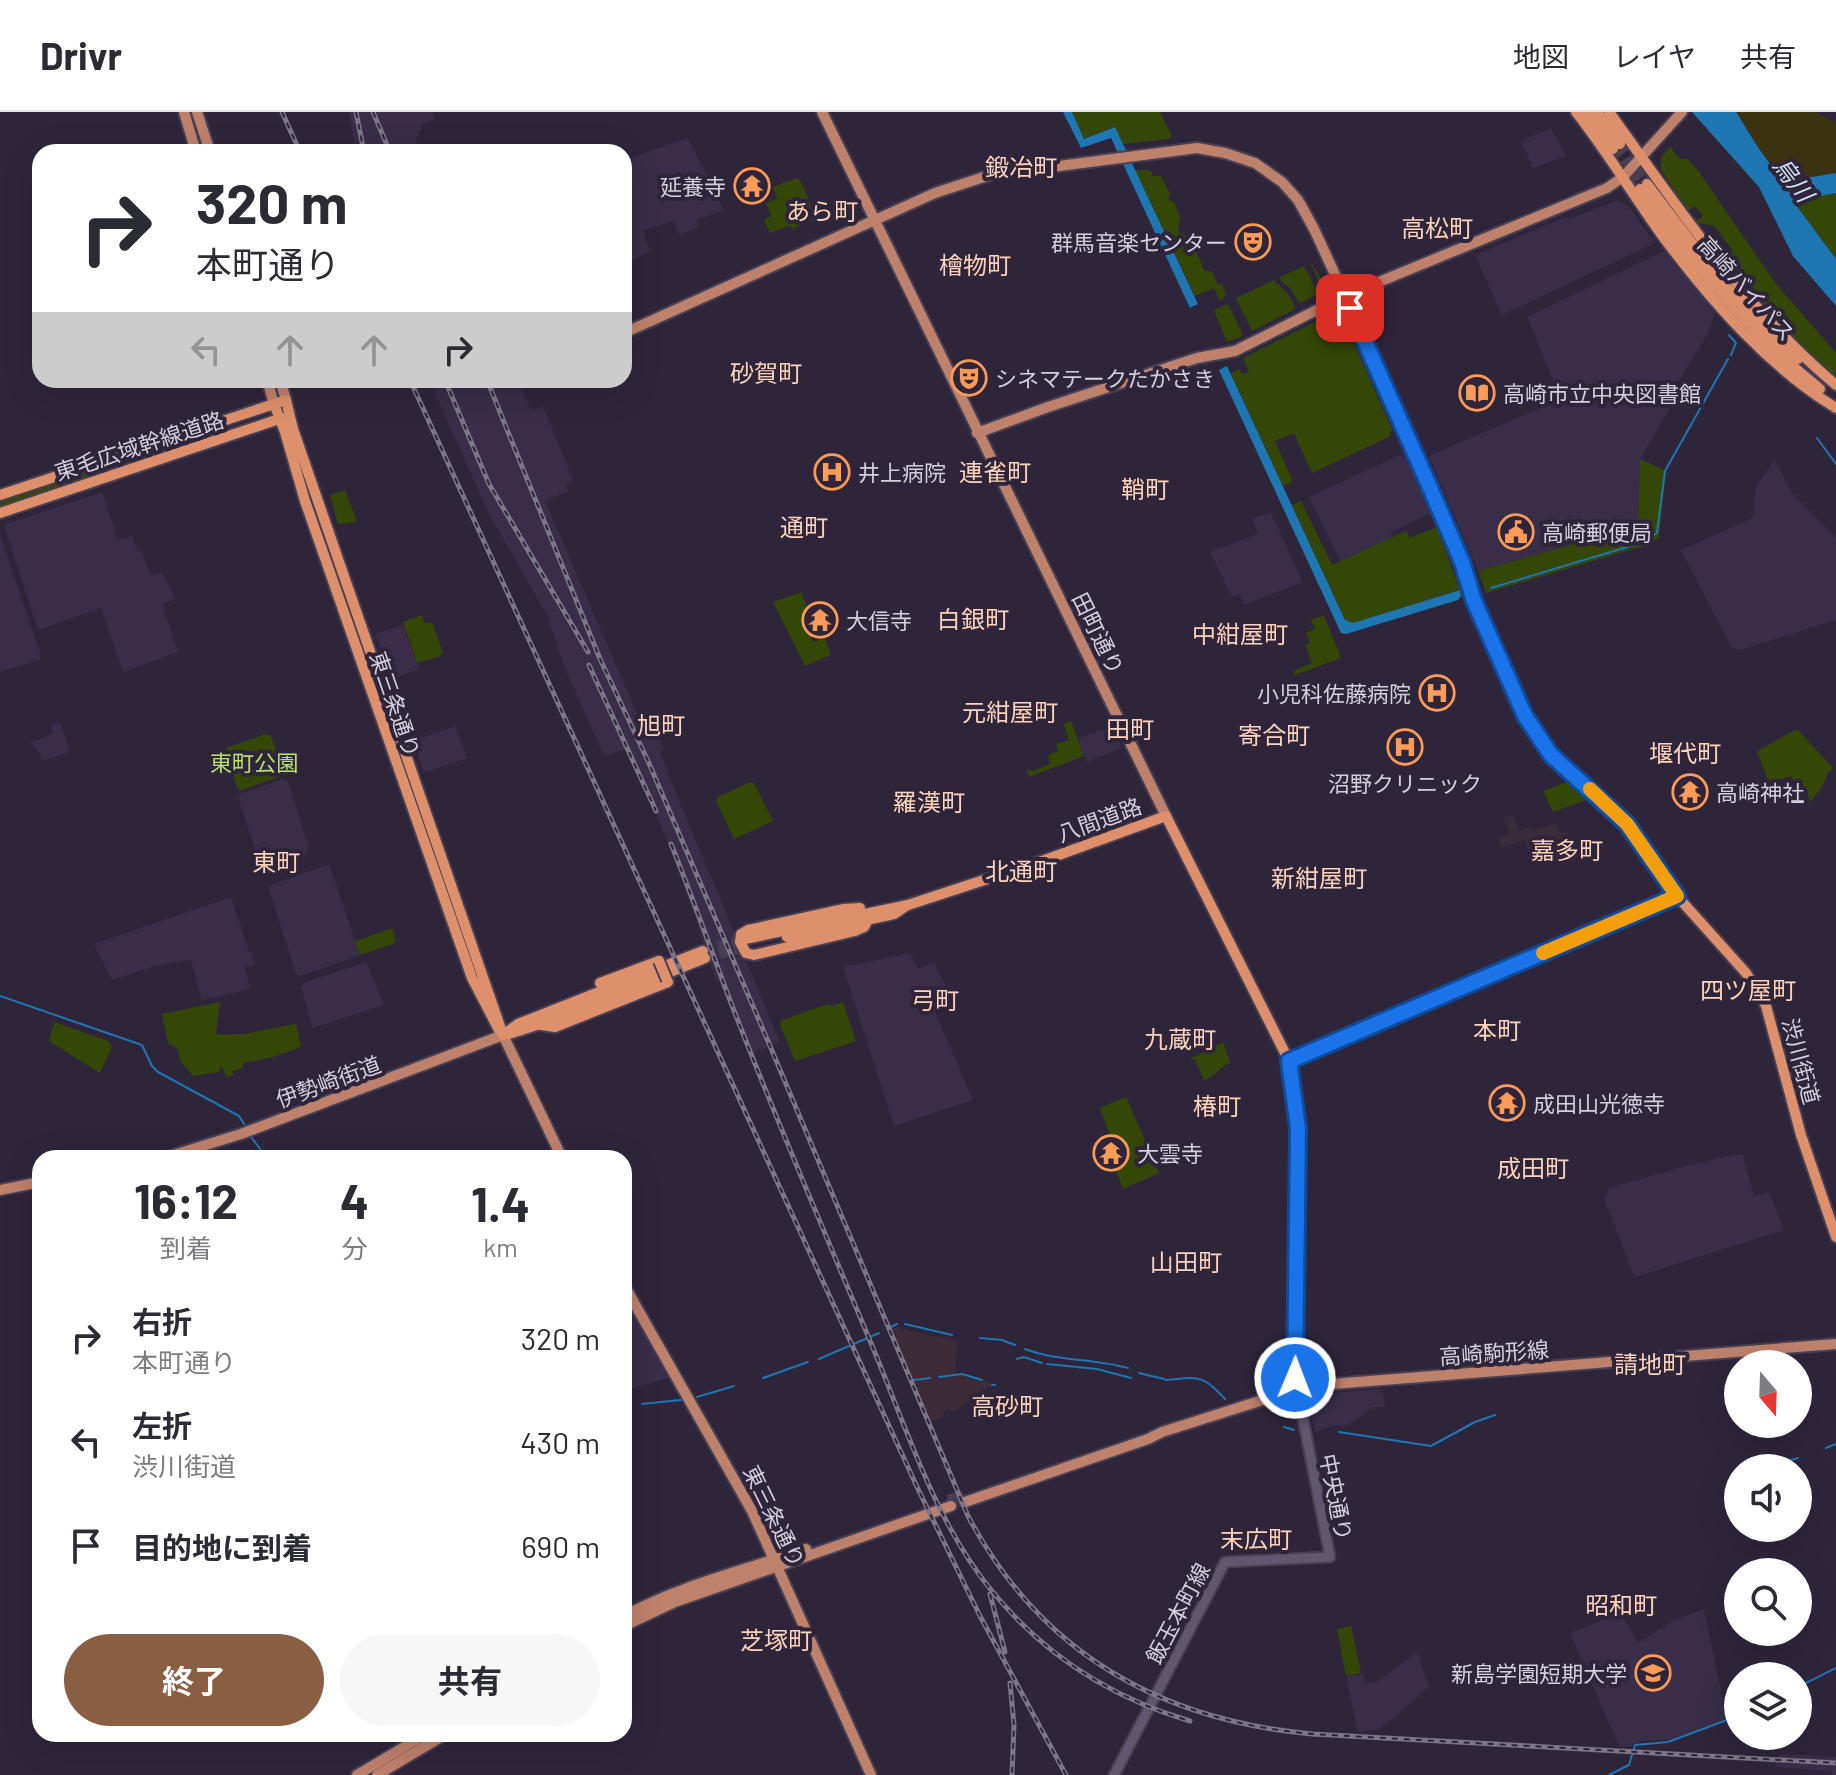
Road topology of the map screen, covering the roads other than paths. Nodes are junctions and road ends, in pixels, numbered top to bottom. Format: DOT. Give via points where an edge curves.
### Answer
graph roads {
  1 [pos="184,112"];
  2 [pos="197,112"];
  3 [pos="822,112"];
  4 [pos="1576,112"];
  5 [pos="1586,112"];
  6 [pos="1597,112"];
  7 [pos="1609,112"];
  8 [pos="1682,112"];
  9 [pos="194,144"];
  10 [pos="207,144"];
  11 [pos="1642,156"];
  12 [pos="1623,177"];
  13 [pos="876,221"];
  14 [pos="1345,296"];
  15 [pos="632,329"];
  16 [pos="1836,385"];
  17 [pos="272,388"];
  18 [pos="280,388"];
  19 [pos="1836,391"];
  20 [pos="280,402"];
  21 [pos="1836,402"];
  22 [pos="1836,408"];
  23 [pos="285,417"];
  24 [pos="977,433"];
  25 [pos="0,495"];
  26 [pos="0,513"];
  27 [pos="1166,816"];
  28 [pos="1677,896"];
  29 [pos="868,916"];
  30 [pos="746,943"];
  31 [pos="704,954"];
  32 [pos="538,1020"];
  33 [pos="503,1035"];
  34 [pos="1289,1061"];
  35 [pos="190,1150"];
  36 [pos="558,1150"];
  37 [pos="32,1184"];
  38 [pos="0,1190"];
  39 [pos="1836,1237"];
  40 [pos="632,1299"];
  41 [pos="1836,1344"];
  42 [pos="1296,1388"];
  43 [pos="964,1498"];
  44 [pos="950,1503"];
  45 [pos="1330,1557"];
  46 [pos="775,1562"];
  47 [pos="632,1612"];
  48 [pos="632,1622"];
  49 [pos="413,1742"];
  50 [pos="433,1742"];
  51 [pos="357,1775"];
  52 [pos="377,1775"];
  53 [pos="871,1775"];
  54 [pos="1114,1775"];
  1 -- 9 [label="main road"];
  2 -- 10 [label="main road"];
  3 -- 13 [label="main road, 田町通り"];
  4 -- 12 [label="highway"];
  5 -- 6 [label="highway" via="1616,146"];
  7 -- 11 [label="highway"];
  8 -- 11 [label="main road"];
  11 -- 12 [label="main road"];
  11 -- 16 [label="highway" via="1745,295"];
  12 -- 14 [label="main road"];
  12 -- 22 [label="highway" via="1736,325"];
  13 -- 14 [label="main road, 渋川街道" via="990,175 1197,148 1240,157 1282,182 1304,209"];
  13 -- 15 [label="main road, 渋川街道"];
  13 -- 24 [label="main road, 田町通り"];
  14 -- 24 [label="main road" via="1235,351 1197,358"];
  14 -- 28 [label="main road, 渋川街道" via="1525,716 1551,755 1627,824"];
  17 -- 20 [label="main road, 東三条通り"];
  18 -- 20 [label="main road, 東三条通り"];
  19 -- 21 [label="highway, 高崎バイパス" via="1737,299 1644,187 1694,262 1733,307"];
  20 -- 23 [label="highway, 東三条通り"];
  20 -- 25 [label="highway, 東毛広域幹線道路"];
  23 -- 26 [label="highway, 東毛広域幹線道路"];
  23 -- 33 [label="highway, 東三条通り" via="305,501 472,978"];
  24 -- 27 [label="main road, 田町通り"];
  27 -- 29 [label="highway, 八間道路" via="894,914"];
  27 -- 34 [label="highway, 田町通り"];
  28 -- 34 [label="highway"];
  28 -- 39 [label="highway, 渋川街道" via="1746,973 1766,1006"];
  29 -- 29 [label="highway" via="864,927 855,931 754,955 746,953 740,939 748,930 844,909 859,908"];
  29 -- 30 [label="highway, 八間道路"];
  31 -- 32 [label="highway, 伊勢崎街道"];
  32 -- 32 [label="highway, bridge" via="543,1007 659,961 668,982 555,1027"];
  32 -- 33 [label="highway, 伊勢崎街道" via="518,1024"];
  33 -- 35 [label="main road, 伊勢崎街道"];
  33 -- 36 [label="main road, 東三条通り"];
  34 -- 42 [label="main road, 中央通り" via="1298,1128"];
  37 -- 38 [label="main road"];
  40 -- 46 [label="main road, 東三条通り" via="732,1472"];
  41 -- 42 [label="main road, 高崎駒形線"];
  42 -- 43 [label="main road, 高崎駒形線"];
  42 -- 45 [label="main road, 中央通り"];
  44 -- 46 [label="main road"];
  45 -- 54 [label="main road, 飯玉本町線" via="1225,1562"];
  46 -- 47 [label="main road"];
  46 -- 48 [label="main road"];
  46 -- 53 [label="main road, 東三条通り"];
  49 -- 51 [label="main road"];
  50 -- 52 [label="main road"];
}
